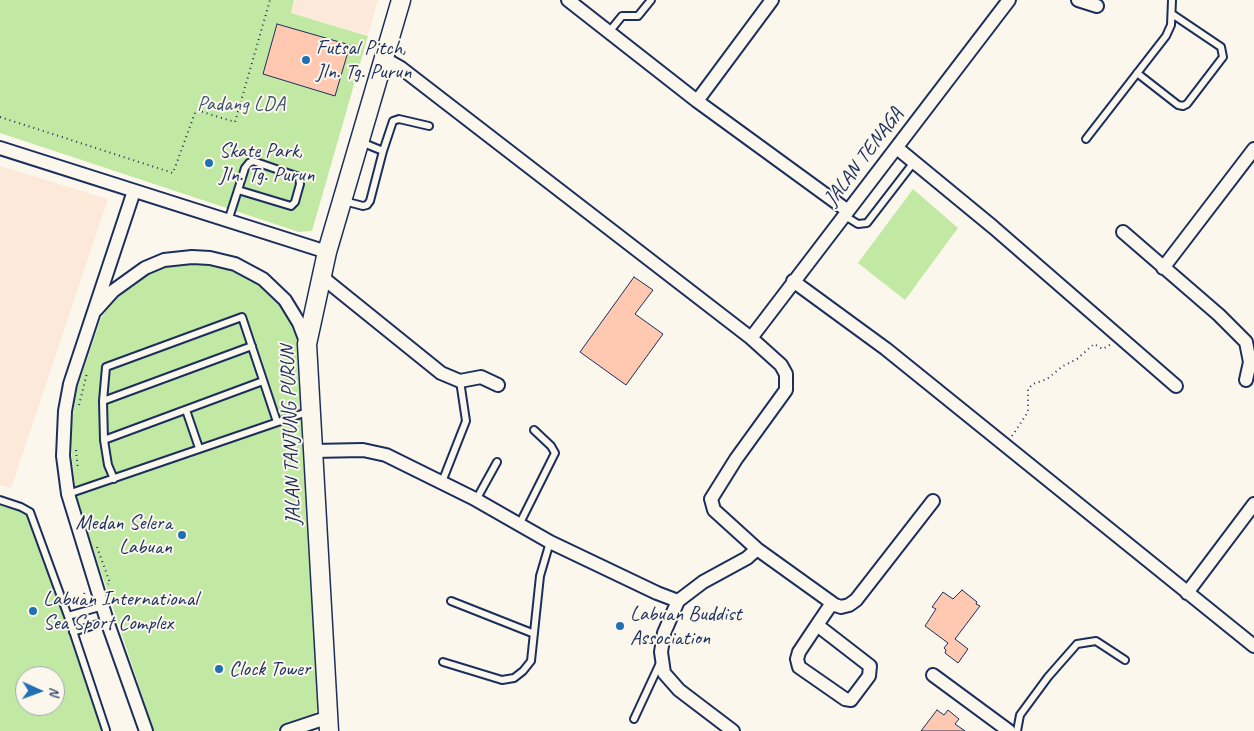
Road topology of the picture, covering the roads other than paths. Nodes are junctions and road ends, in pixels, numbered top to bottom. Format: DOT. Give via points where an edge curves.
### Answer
graph roads {
  1 [pos="401,0"];
  2 [pos="568,0"];
  3 [pos="651,0"];
  4 [pos="772,0"];
  5 [pos="1009,0"];
  6 [pos="1078,0"];
  7 [pos="1172,0"];
  8 [pos="1097,6"];
  9 [pos="1172,14"];
  10 [pos="609,32"];
  11 [pos="385,59"];
  12 [pos="1137,73"];
  13 [pos="697,100"];
  14 [pos="429,126"];
  15 [pos="1086,139"];
  16 [pos="360,142"];
  17 [pos="0,148"];
  18 [pos="897,148"];
  19 [pos="1254,149"];
  20 [pos="383,150"];
  21 [pos="914,162"];
  22 [pos="238,190"];
  23 [pos="134,191"];
  24 [pos="342,201"];
  25 [pos="847,213"];
  26 [pos="228,221"];
  27 [pos="1123,232"];
  28 [pos="327,252"];
  29 [pos="1163,268"];
  30 [pos="322,278"];
  31 [pos="793,281"];
  32 [pos="93,314"];
  33 [pos="750,338"];
  34 [pos="307,344"];
  35 [pos="252,346"];
  36 [pos="1246,380"];
  37 [pos="263,381"];
  38 [pos="460,381"];
  39 [pos="498,385"];
  40 [pos="1176,386"];
  41 [pos="103,401"];
  42 [pos="186,410"];
  43 [pos="312,410"];
  44 [pos="277,422"];
  45 [pos="534,430"];
  46 [pos="104,440"];
  47 [pos="199,448"];
  48 [pos="313,450"];
  49 [pos="497,462"];
  50 [pos="114,479"];
  51 [pos="442,482"];
  52 [pos="68,494"];
  53 [pos="0,500"];
  54 [pos="476,500"];
  55 [pos="933,501"];
  56 [pos="1254,504"];
  57 [pos="519,525"];
  58 [pos="550,542"];
  59 [pos="757,549"];
  60 [pos="1187,593"];
  61 [pos="451,601"];
  62 [pos="678,601"];
  63 [pos="832,603"];
  64 [pos="103,606"];
  65 [pos="68,616"];
  66 [pos="107,621"];
  67 [pos="817,625"];
  68 [pos="73,632"];
  69 [pos="532,633"];
  70 [pos="1254,646"];
  71 [pos="1125,660"];
  72 [pos="443,662"];
  73 [pos="661,662"];
  74 [pos="933,675"];
  75 [pos="634,719"];
  76 [pos="329,724"];
  77 [pos="106,730"];
  78 [pos="146,731"];
  79 [pos="287,731"];
  80 [pos="733,731"];
  81 [pos="1009,731"];
  82 [pos="1017,731"];
  1 -- 11 [label="street, JALAN TANJUNG PURUN"];
  2 -- 10 [label="street"];
  3 -- 10 [label="lane" via="638,16 622,16"];
  4 -- 13 [label="street"];
  5 -- 18 [label="street, JALAN TENAGA"];
  6 -- 8 [label="street"];
  7 -- 9 [label="lane"];
  9 -- 12 [label="lane" via="1166,36"];
  9 -- 12 [label="lane" via="1221,47 1223,57 1183,106"];
  10 -- 13 [label="street"];
  11 -- 16 [label="street, JALAN TANJUNG PURUN"];
  11 -- 33 [label="street" via="402,68"];
  12 -- 15 [label="lane"];
  13 -- 25 [label="street"];
  14 -- 20 [label="lane" via="399,119 394,122"];
  16 -- 20 [label="lane"];
  16 -- 24 [label="street, JALAN TANJUNG PURUN"];
  17 -- 23 [label="street"];
  18 -- 21 [label="street"];
  18 -- 25 [label="street, JALAN TENAGA"];
  19 -- 29 [label="street"];
  20 -- 24 [label="lane" via="367,205"];
  21 -- 25 [label="lane" via="867,223 858,224"];
  21 -- 40 [label="street"];
  22 -- 22 [label="lane" via="245,168 253,161 299,177 291,206"];
  22 -- 26 [label="lane"];
  23 -- 26 [label="street"];
  23 -- 32 [label="street"];
  24 -- 28 [label="street, JALAN TANJUNG PURUN"];
  25 -- 31 [label="street, JALAN TENAGA"];
  26 -- 28 [label="street"];
  27 -- 29 [label="street"];
  28 -- 30 [label="street, JALAN TANJUNG PURUN"];
  29 -- 36 [label="street" via="1246,342 1250,362"];
  30 -- 34 [label="street, JALAN TANJUNG PURUN"];
  30 -- 38 [label="street" via="441,373"];
  31 -- 33 [label="street, JALAN TENAGA"];
  31 -- 60 [label="street" via="886,349"];
  32 -- 34 [label="street" via="113,291 145,268 164,260 210,258 235,264 263,279 285,300"];
  32 -- 52 [label="street" via="70,384 65,411 63,456"];
  33 -- 59 [label="street" via="781,365 786,374 786,390 714,492 712,504 714,510"];
  34 -- 43 [label="street, JALAN TANJUNG PURUN"];
  35 -- 37 [label="lane"];
  35 -- 41 [label="lane"];
  35 -- 41 [label="lane" via="242,317 106,367"];
  37 -- 42 [label="lane"];
  37 -- 44 [label="lane"];
  38 -- 39 [label="street" via="477,377"];
  38 -- 51 [label="lane" via="466,421"];
  41 -- 46 [label="lane"];
  42 -- 46 [label="lane"];
  42 -- 47 [label="lane"];
  43 -- 44 [label="lane"];
  43 -- 48 [label="street, JALAN TANJUNG PURUN"];
  44 -- 47 [label="lane"];
  45 -- 57 [label="lane" via="555,453"];
  46 -- 50 [label="lane" via="108,466"];
  47 -- 50 [label="lane"];
  48 -- 51 [label="street" via="375,452"];
  48 -- 76 [label="street, JALAN TANJUNG PURUN"];
  49 -- 54 [label="lane"];
  50 -- 52 [label="lane"];
  51 -- 54 [label="street"];
  52 -- 64 [label="street"];
  53 -- 65 [label="lane" via="30,512"];
  54 -- 57 [label="street"];
  55 -- 63 [label="street" via="856,600 841,607"];
  56 -- 60 [label="street"];
  57 -- 58 [label="street"];
  58 -- 62 [label="street"];
  58 -- 69 [label="lane" via="540,576"];
  59 -- 62 [label="street"];
  59 -- 63 [label="street"];
  60 -- 70 [label="street"];
  61 -- 69 [label="lane"];
  62 -- 73 [label="street" via="664,633"];
  63 -- 67 [label="street"];
  64 -- 65 [label="lane"];
  64 -- 66 [label="street"];
  65 -- 68 [label="lane"];
  66 -- 68 [label="lane"];
  66 -- 78 [label="street"];
  67 -- 67 [label="street" via="799,652 799,667 845,699 854,698 869,676 870,666"];
  68 -- 77 [label="lane"];
  69 -- 72 [label="lane" via="531,661 514,678 502,680"];
  71 -- 82 [label="lane" via="1096,641 1077,644 1020,716"];
  73 -- 75 [label="lane"];
  73 -- 80 [label="street" via="670,683"];
  74 -- 81 [label="street"];
  76 -- 79 [label="street"];
}
